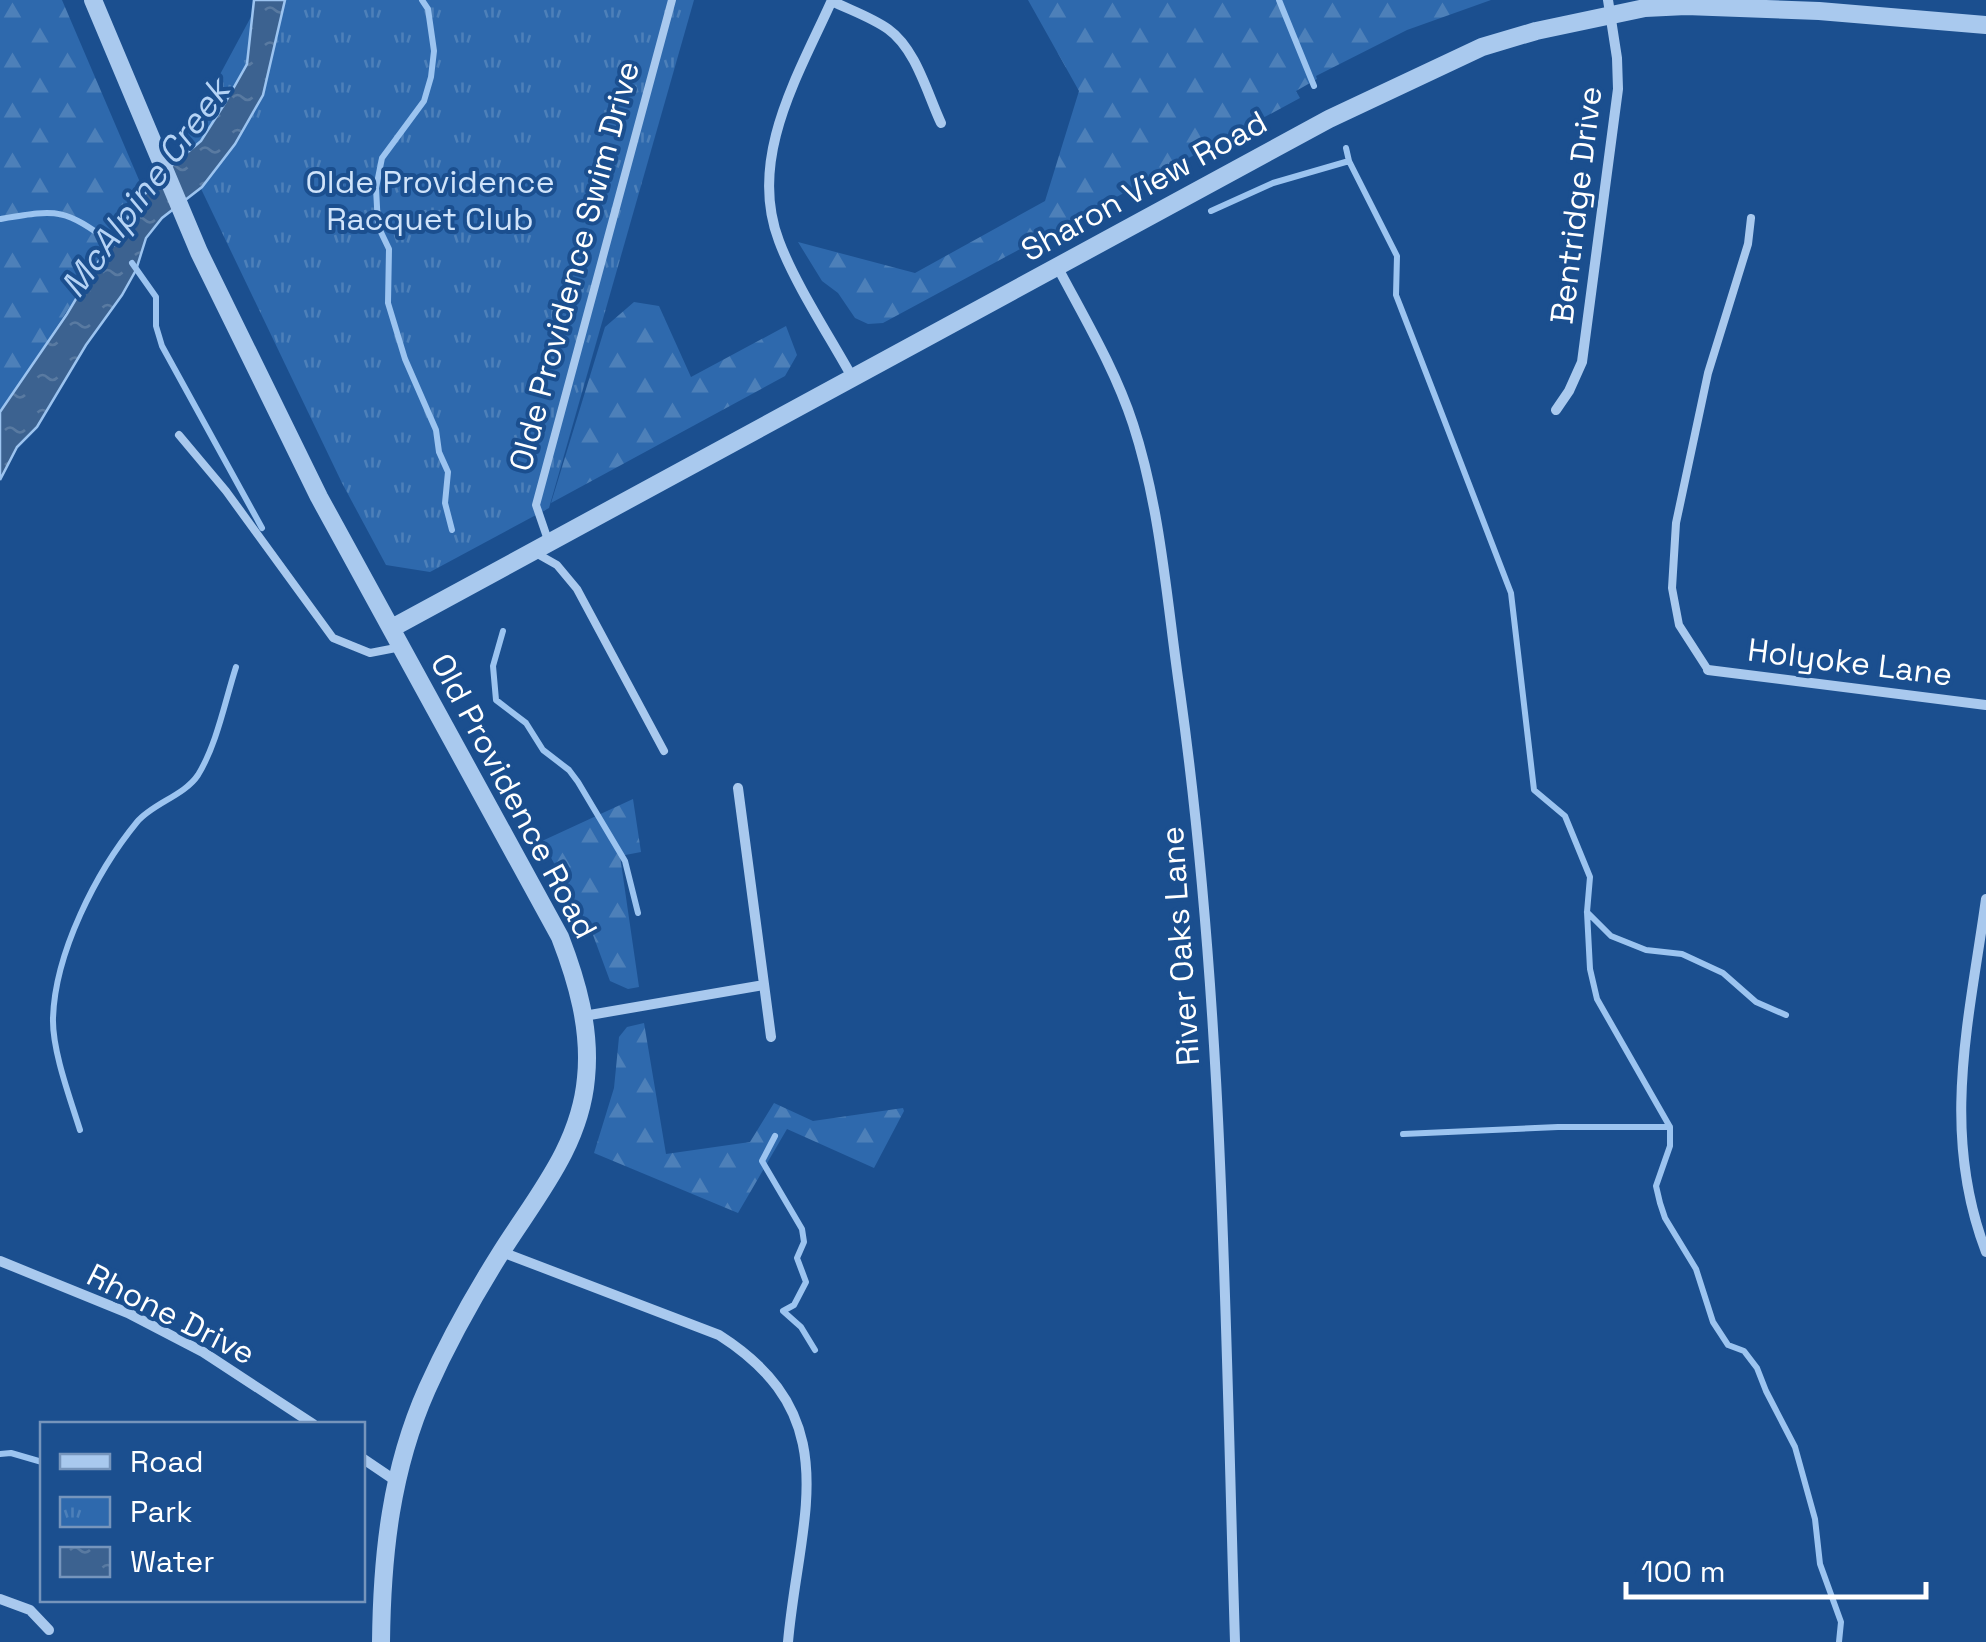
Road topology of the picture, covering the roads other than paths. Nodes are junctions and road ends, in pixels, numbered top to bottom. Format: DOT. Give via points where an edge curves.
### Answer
graph roads {
  1 [pos="93,0"];
  2 [pos="672,0"];
  3 [pos="832,1"];
  4 [pos="1819,6"];
  5 [pos="1609,7"];
  6 [pos="1985,22"];
  7 [pos="941,124"];
  8 [pos="1751,218"];
  9 [pos="1058,268"];
  10 [pos="852,377"];
  11 [pos="1556,410"];
  12 [pos="179,434"];
  13 [pos="542,548"];
  14 [pos="392,628"];
  15 [pos="402,647"];
  16 [pos="1708,670"];
  17 [pos="1986,704"];
  18 [pos="664,750"];
  19 [pos="738,788"];
  20 [pos="1986,899"];
  21 [pos="764,986"];
  22 [pos="584,1016"];
  23 [pos="771,1037"];
  24 [pos="502,1252"];
  25 [pos="1986,1252"];
  26 [pos="0,1262"];
  27 [pos="310,1422"];
  28 [pos="365,1460"];
  29 [pos="396,1481"];
  30 [pos="0,1598"];
  31 [pos="50,1630"];
  32 [pos="381,1642"];
  33 [pos="788,1642"];
  34 [pos="1236,1642"];
  1 -- 14 [label="street, Old Providence Road" via="199,252 319,497"];
  2 -- 13 [label="lane, Olde Providence Swim Drive" via="536,504"];
  3 -- 7 [label="street" via="896,36"];
  3 -- 10 [label="street" via="776,129 772,219"];
  4 -- 5 [label="street, Sharon View Road"];
  4 -- 6 [label="street, Sharon View Road"];
  5 -- 9 [label="street, Sharon View Road" via="1431,69"];
  5 -- 11 [label="street, Bentridge Drive" via="1618,90 1582,362"];
  8 -- 16 [label="lane" via="1676,522 1672,588 1679,625"];
  9 -- 10 [label="street, Sharon View Road"];
  9 -- 34 [label="street, River Oaks Lane" via="1110,368 1140,447 1190,768 1208,935"];
  10 -- 13 [label="street, Sharon View Road"];
  12 -- 15 [label="lane" via="333,638 370,653"];
  13 -- 14 [label="street, Sharon View Road"];
  13 -- 18 [label="lane" via="577,589"];
  14 -- 15 [label="street, Old Providence Road"];
  15 -- 22 [label="street, Old Providence Road" via="560,936"];
  16 -- 17 [label="street, Holyoke Lane"];
  19 -- 21 [label="street"];
  20 -- 25 [label="street" via="1959,1112 1964,1181"];
  21 -- 22 [label="street"];
  21 -- 23 [label="street"];
  22 -- 24 [label="street, Old Providence Road" via="586,1078 572,1136"];
  24 -- 29 [label="street, Old Providence Road" via="428,1388"];
  24 -- 33 [label="street" via="719,1336 779,1388 800,1428 809,1487"];
  26 -- 27 [label="street, Rhone Drive" via="128,1313 204,1352"];
  28 -- 29 [label="street"];
  29 -- 32 [label="street, Old Providence Road" via="384,1550"];
  30 -- 31 [label="street" via="30,1610"];
}
